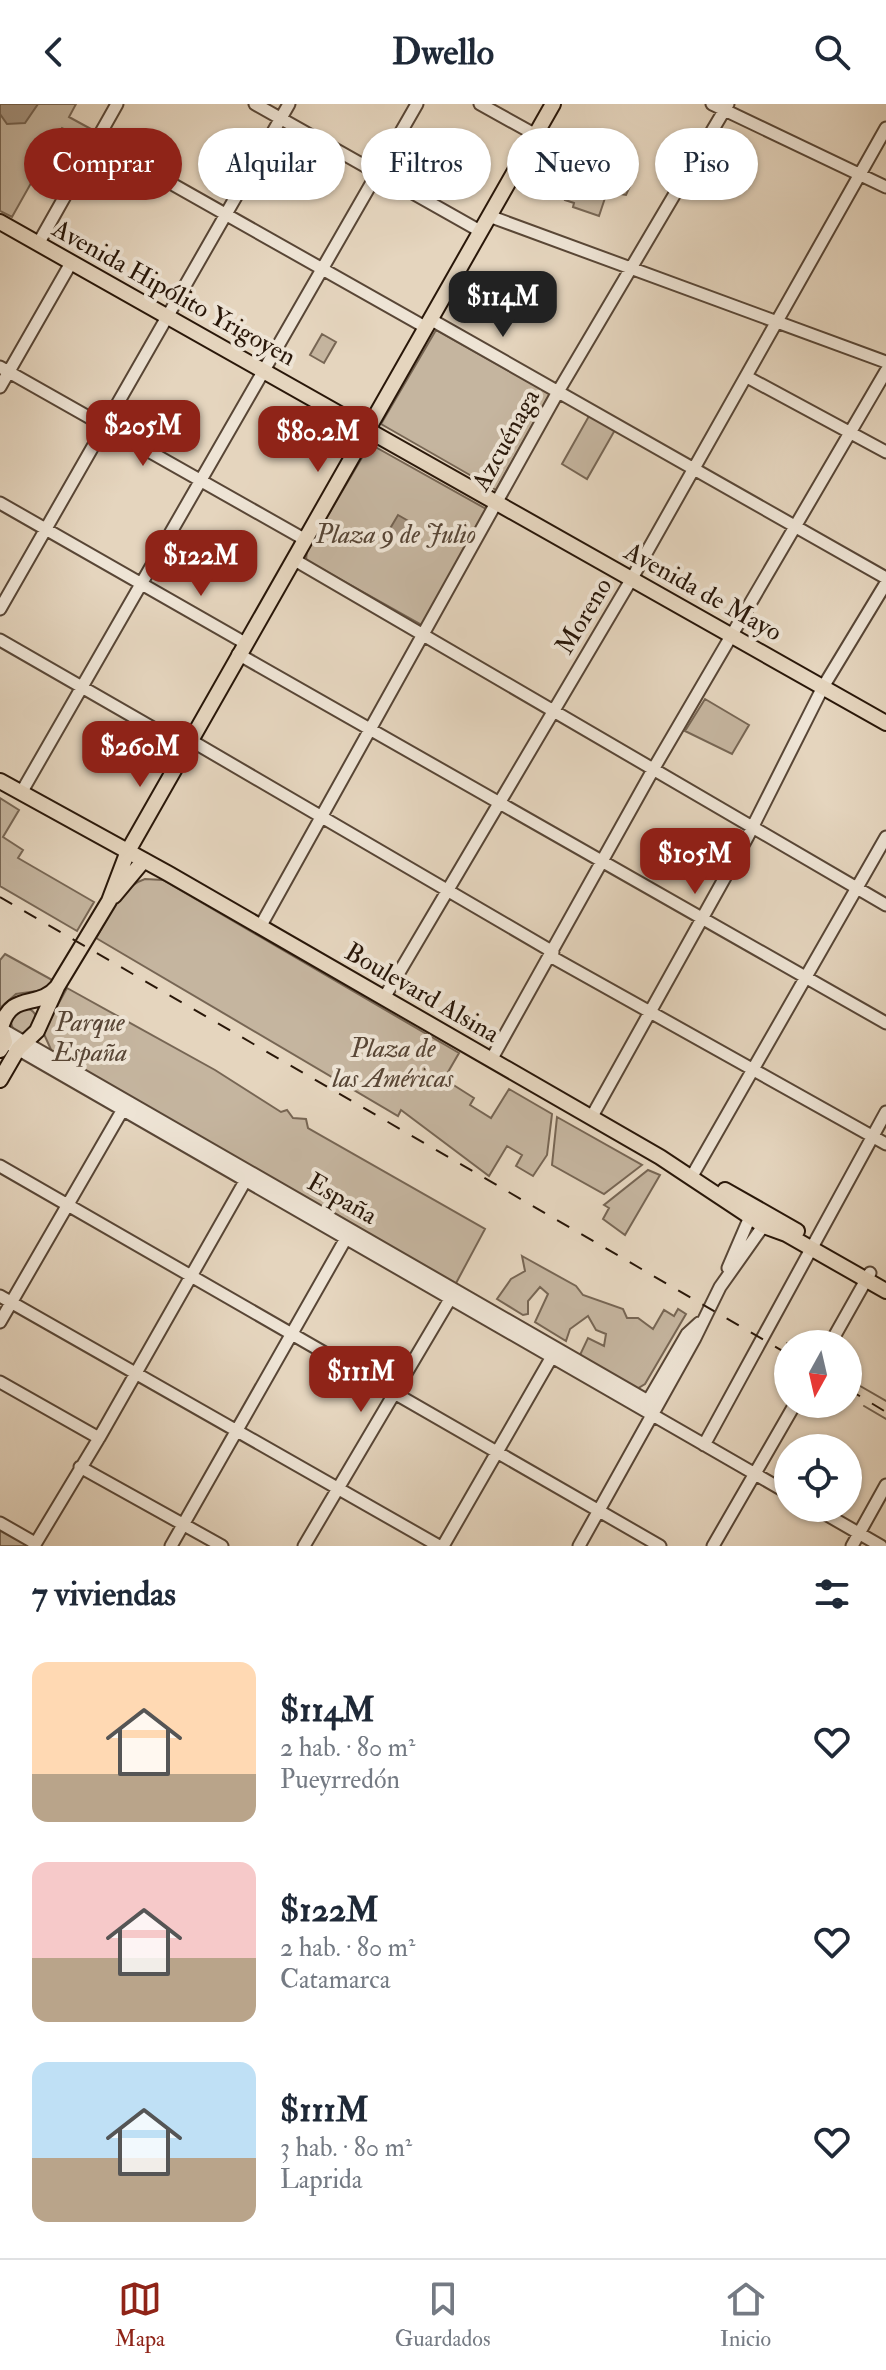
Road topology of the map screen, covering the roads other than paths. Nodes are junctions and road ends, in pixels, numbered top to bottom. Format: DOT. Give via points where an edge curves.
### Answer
graph roads {
  1 [pos="117,104"];
  2 [pos="255,104"];
  3 [pos="289,104"];
  4 [pos="417,104"];
  5 [pos="480,104"];
  6 [pos="553,104"];
  7 [pos="712,104"];
  8 [pos="726,107"];
  9 [pos="280,118"];
  10 [pos="103,128"];
  11 [pos="403,128"];
  12 [pos="523,128"];
  13 [pos="540,128"];
  14 [pos="886,128"];
  15 [pos="361,163"];
  16 [pos="861,175"];
  17 [pos="507,185"];
  18 [pos="886,187"];
  19 [pos="182,190"];
  20 [pos="63,200"];
  21 [pos="362,200"];
  22 [pos="425,200"];
  23 [pos="225,215"];
  24 [pos="489,216"];
  25 [pos="0,222"];
  26 [pos="480,231"];
  27 [pos="38,244"];
  28 [pos="71,263"];
  29 [pos="628,268"];
  30 [pos="322,270"];
  31 [pos="167,317"];
  32 [pos="427,323"];
  33 [pos="778,323"];
  34 [pos="886,362"];
  35 [pos="4,369"];
  36 [pos="262,371"];
  37 [pos="886,371"];
  38 [pos="747,377"];
  39 [pos="0,387"];
  40 [pos="559,390"];
  41 [pos="104,426"];
  42 [pos="366,429"];
  43 [pos="851,433"];
  44 [pos="886,452"];
  45 [pos="695,468"];
  46 [pos="200,481"];
  47 [pos="497,502"];
  48 [pos="0,503"];
  49 [pos="797,526"];
  50 [pos="45,529"];
  51 [pos="304,539"];
  52 [pos="293,559"];
  53 [pos="631,580"];
  54 [pos="886,580"];
  55 [pos="141,584"];
  56 [pos="0,609"];
  57 [pos="423,634"];
  58 [pos="733,637"];
  59 [pos="0,640"];
  60 [pos="242,648"];
  61 [pos="82,687"];
  62 [pos="823,687"];
  63 [pos="553,710"];
  64 [pos="886,723"];
  65 [pos="370,729"];
  66 [pos="188,743"];
  67 [pos="654,768"];
  68 [pos="0,781"];
  69 [pos="21,793"];
  70 [pos="497,802"];
  71 [pos="322,816"];
  72 [pos="751,825"];
  73 [pos="886,837"];
  74 [pos="128,851"];
  75 [pos="144,860"];
  76 [pos="602,862"];
  77 [pos="447,889"];
  78 [pos="857,889"];
  79 [pos="109,901"];
  80 [pos="886,905"];
  81 [pos="702,918"];
  82 [pos="260,927"];
  83 [pos="552,954"];
  84 [pos="806,978"];
  85 [pos="57,987"];
  86 [pos="384,998"];
  87 [pos="650,1013"];
  88 [pos="886,1023"];
  89 [pos="7,1040"];
  90 [pos="491,1060"];
  91 [pos="753,1070"];
  92 [pos="0,1080"];
  93 [pos="125,1105"];
  94 [pos="886,1112"];
  95 [pos="591,1118"];
  96 [pos="872,1137"];
  97 [pos="886,1144"];
  98 [pos="0,1166"];
  99 [pos="248,1176"];
  100 [pos="692,1176"];
  101 [pos="67,1204"];
  102 [pos="752,1212"];
  103 [pos="767,1221"];
  104 [pos="349,1234"];
  105 [pos="814,1245"];
  106 [pos="192,1276"];
  107 [pos="868,1276"];
  108 [pos="886,1282"];
  109 [pos="720,1287"];
  110 [pos="886,1291"];
  111 [pos="452,1294"];
  112 [pos="6,1299"];
  113 [pos="0,1322"];
  114 [pos="700,1322"];
  115 [pos="838,1330"];
  116 [pos="292,1334"];
  117 [pos="554,1353"];
  118 [pos="135,1374"];
  119 [pos="0,1382"];
  120 [pos="394,1393"];
  121 [pos="648,1401"];
  122 [pos="652,1415"];
  123 [pos="787,1418"];
  124 [pos="237,1433"];
  125 [pos="99,1438"];
  126 [pos="704,1445"];
  127 [pos="497,1452"];
  128 [pos="80,1467"];
  129 [pos="756,1474"];
  130 [pos="774,1485"];
  131 [pos="886,1485"];
  132 [pos="337,1488"];
  133 [pos="600,1511"];
  134 [pos="840,1522"];
  135 [pos="0,1523"];
  136 [pos="183,1524"];
  137 [pos="859,1533"];
  138 [pos="35,1544"];
  139 [pos="171,1546"];
  140 [pos="222,1546"];
  141 [pos="304,1546"];
  142 [pos="441,1546"];
  143 [pos="579,1546"];
  144 [pos="660,1546"];
  145 [pos="713,1546"];
  146 [pos="852,1546"];
  147 [pos="881,1546"];
  1 -- 10 [label="street"];
  2 -- 9 [label="street"];
  3 -- 9 [label="street"];
  4 -- 11 [label="street"];
  5 -- 12 [label="street"];
  6 -- 13 [label="main road"];
  7 -- 8 [label="street"];
  8 -- 16 [label="street"];
  8 -- 29 [label="street, Azcuénaga"];
  9 -- 15 [label="street"];
  9 -- 23 [label="street"];
  14 -- 16 [label="street, Moreno"];
  16 -- 18 [label="street"];
  16 -- 33 [label="street, Moreno"];
  17 -- 24 [label="main road"];
  19 -- 23 [label="street"];
  20 -- 27 [label="street"];
  21 -- 30 [label="street"];
  22 -- 26 [label="street"];
  23 -- 30 [label="street"];
  23 -- 31 [label="street"];
  24 -- 26 [label="main road"];
  24 -- 29 [label="street"];
  25 -- 27 [label="main road, Avenida Hipólito Yrigoyen"];
  26 -- 32 [label="main road"];
  27 -- 28 [label="main road, Avenida Hipólito Yrigoyen"];
  28 -- 31 [label="main road, Avenida Hipólito Yrigoyen"];
  28 -- 35 [label="street"];
  29 -- 33 [label="street"];
  29 -- 40 [label="street, Azcuénaga"];
  30 -- 32 [label="street"];
  30 -- 36 [label="street"];
  31 -- 36 [label="main road, Avenida Hipólito Yrigoyen"];
  31 -- 41 [label="street"];
  32 -- 40 [label="street"];
  32 -- 42 [label="main road"];
  33 -- 34 [label="street"];
  33 -- 38 [label="street, Moreno"];
  35 -- 39 [label="street"];
  35 -- 41 [label="street"];
  36 -- 42 [label="main road, Avenida Hipólito Yrigoyen"];
  36 -- 46 [label="street"];
  37 -- 43 [label="street"];
  38 -- 43 [label="street"];
  38 -- 45 [label="street, Moreno"];
  40 -- 45 [label="street"];
  40 -- 47 [label="street, Azcuénaga"];
  41 -- 46 [label="street"];
  41 -- 50 [label="street"];
  42 -- 47 [label="main road, Avenida Hipólito Yrigoyen"];
  42 -- 51 [label="main road"];
  43 -- 44 [label="street"];
  43 -- 49 [label="street"];
  45 -- 49 [label="street"];
  45 -- 53 [label="street, Moreno"];
  46 -- 51 [label="street"];
  46 -- 55 [label="street"];
  47 -- 53 [label="main road, Avenida de Mayo"];
  47 -- 57 [label="street, Azcuénaga"];
  48 -- 50 [label="street"];
  49 -- 54 [label="street"];
  49 -- 58 [label="street"];
  50 -- 55 [label="street"];
  50 -- 56 [label="street"];
  51 -- 52 [label="main road"];
  52 -- 57 [label="street"];
  52 -- 60 [label="main road"];
  53 -- 58 [label="main road, Avenida de Mayo"];
  53 -- 63 [label="street, Moreno"];
  54 -- 62 [label="street"];
  55 -- 60 [label="street"];
  55 -- 61 [label="street"];
  57 -- 63 [label="street"];
  57 -- 65 [label="street, Azcuénaga"];
  58 -- 62 [label="main road, Avenida de Mayo"];
  58 -- 67 [label="street"];
  59 -- 61 [label="street"];
  60 -- 65 [label="street"];
  60 -- 66 [label="main road"];
  61 -- 66 [label="street"];
  61 -- 69 [label="street"];
  62 -- 64 [label="main road, Avenida de Mayo"];
  62 -- 72 [label="street"];
  63 -- 67 [label="street"];
  63 -- 70 [label="street, Moreno"];
  65 -- 70 [label="street"];
  65 -- 71 [label="street, Azcuénaga"];
  66 -- 71 [label="street"];
  66 -- 74 [label="main road"];
  67 -- 72 [label="street"];
  67 -- 76 [label="street"];
  68 -- 69 [label="main road, Boulevard Alsina"];
  69 -- 74 [label="main road, Boulevard Alsina"];
  70 -- 76 [label="street"];
  70 -- 77 [label="street, Moreno"];
  71 -- 77 [label="street"];
  71 -- 82 [label="street, Azcuénaga"];
  72 -- 78 [label="street"];
  72 -- 81 [label="street"];
  73 -- 78 [label="street"];
  74 -- 75 [label="main road, Boulevard Alsina"];
  74 -- 79 [label="main road"];
  75 -- 79 [label="main road"];
  75 -- 82 [label="main road, Boulevard Alsina"];
  76 -- 81 [label="street"];
  76 -- 83 [label="street"];
  77 -- 83 [label="street"];
  77 -- 86 [label="street, Moreno"];
  78 -- 80 [label="street"];
  78 -- 84 [label="street"];
  79 -- 85 [label="main road"];
  81 -- 84 [label="street"];
  81 -- 87 [label="street"];
  82 -- 86 [label="main road, Boulevard Alsina"];
  83 -- 87 [label="street"];
  83 -- 90 [label="street"];
  84 -- 88 [label="street"];
  84 -- 91 [label="street"];
  85 -- 89 [label="main road" via="44,1019"];
  85 -- 89 [label="main road" via="46,997 14,1005"];
  86 -- 90 [label="main road, Boulevard Alsina"];
  87 -- 91 [label="street"];
  87 -- 95 [label="street"];
  89 -- 92 [label="main road"];
  89 -- 93 [label="street, España"];
  90 -- 95 [label="main road, Boulevard Alsina"];
  91 -- 96 [label="street"];
  91 -- 100 [label="street"];
  93 -- 99 [label="street, España"];
  93 -- 101 [label="street"];
  94 -- 96 [label="street"];
  95 -- 100 [label="main road, Boulevard Alsina"];
  96 -- 97 [label="street"];
  96 -- 105 [label="street"];
  98 -- 101 [label="street"];
  99 -- 104 [label="street, España"];
  99 -- 106 [label="street"];
  100 -- 102 [label="main road, Boulevard Alsina"];
  101 -- 106 [label="street"];
  101 -- 112 [label="street"];
  102 -- 103 [label="main road, Boulevard Alsina"];
  102 -- 109 [label="street"];
  103 -- 105 [label="main road, Boulevard Alsina"];
  103 -- 109 [label="street"];
  104 -- 111 [label="street, España"];
  104 -- 116 [label="street"];
  105 -- 107 [label="main road, Boulevard Alsina"];
  105 -- 126 [label="street"];
  106 -- 116 [label="street"];
  106 -- 118 [label="street"];
  107 -- 108 [label="main road, Boulevard Alsina"];
  107 -- 110 [label="main road, Boulevard Alsina"];
  107 -- 115 [label="street"];
  109 -- 114 [label="street"];
  111 -- 117 [label="street, España"];
  111 -- 120 [label="street"];
  112 -- 113 [label="street"];
  112 -- 118 [label="street"];
  114 -- 121 [label="street" via="687,1334"];
  114 -- 122 [label="street"];
  116 -- 120 [label="street"];
  116 -- 124 [label="street"];
  117 -- 121 [label="street, España"];
  117 -- 122 [label="street, España"];
  117 -- 127 [label="street"];
  118 -- 124 [label="street"];
  118 -- 125 [label="street"];
  119 -- 125 [label="street"];
  120 -- 127 [label="street"];
  120 -- 132 [label="street"];
  121 -- 122 [label="street"];
  122 -- 126 [label="street, España"];
  122 -- 133 [label="street"];
  123 -- 129 [label="street"];
  124 -- 132 [label="street"];
  124 -- 136 [label="street"];
  125 -- 128 [label="street"];
  126 -- 129 [label="street, España"];
  127 -- 133 [label="street"];
  127 -- 142 [label="street"];
  128 -- 136 [label="street"];
  128 -- 138 [label="street"];
  129 -- 130 [label="street, España"];
  129 -- 145 [label="street"];
  131 -- 137 [label="street"];
  132 -- 141 [label="street"];
  132 -- 142 [label="street"];
  133 -- 143 [label="street"];
  133 -- 144 [label="street"];
  134 -- 137 [label="street"];
  135 -- 138 [label="street"];
  136 -- 139 [label="street"];
  136 -- 140 [label="street"];
  137 -- 146 [label="street"];
  137 -- 147 [label="street"];
}
